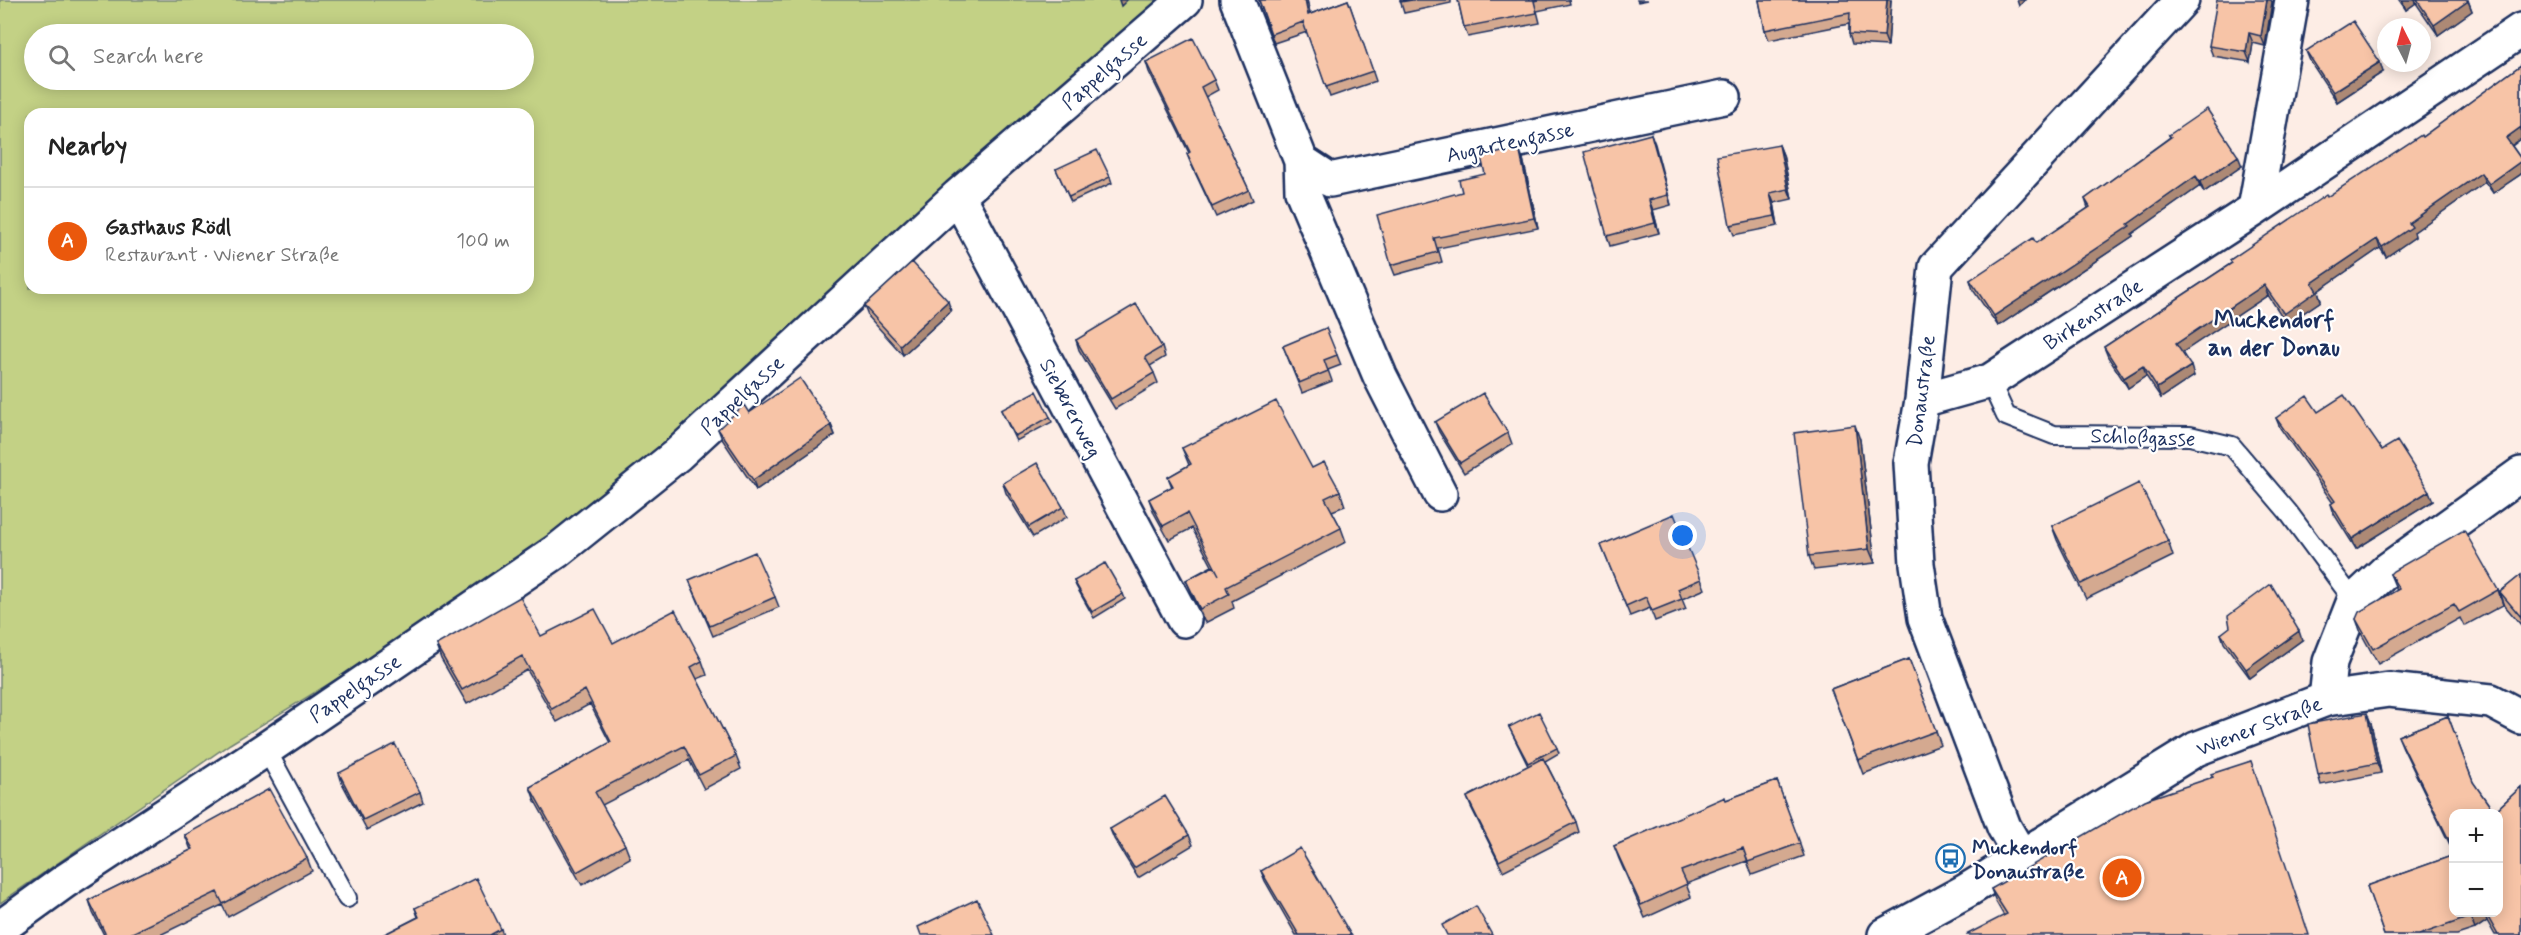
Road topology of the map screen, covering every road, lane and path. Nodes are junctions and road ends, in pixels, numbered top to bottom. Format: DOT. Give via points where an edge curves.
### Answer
graph roads {
  1 [pos="1185,0"];
  2 [pos="1237,0"];
  3 [pos="2182,0"];
  4 [pos="2292,0"];
  5 [pos="2521,30"];
  6 [pos="1724,97"];
  7 [pos="1301,162"];
  8 [pos="958,196"];
  9 [pos="2255,209"];
  10 [pos="1990,381"];
  11 [pos="1922,400"];
  12 [pos="2521,474"];
  13 [pos="1440,494"];
  14 [pos="2354,601"];
  15 [pos="1184,620"];
  16 [pos="2326,699"];
  17 [pos="2521,717"];
  18 [pos="266,748"];
  19 [pos="2022,858"];
  20 [pos="347,898"];
  21 [pos="0,928"];
  22 [pos="1885,935"];
  1 -- 8 [label="street, Pappelgasse"];
  2 -- 7 [label="street"];
  3 -- 11 [label="street, Donaustraße" via="1936,267"];
  4 -- 9 [label="street"];
  5 -- 9 [label="street, Birkenstraße"];
  6 -- 7 [label="street, Augartengasse" via="1330,180"];
  7 -- 13 [label="street" via="1302,192 1380,376"];
  8 -- 15 [label="street, Siebererweg"];
  8 -- 18 [label="street, Pappelgasse" via="677,455 556,552"];
  9 -- 10 [label="street, Birkenstraße"];
  10 -- 11 [label="street, Birkenstraße"];
  10 -- 14 [label="lane, Schloßgasse" via="2006,416 2054,435 2190,436 2232,446 2288,512"];
  11 -- 19 [label="street, Donaustraße" via="1911,463 1917,564 1925,618 2004,827"];
  12 -- 14 [label="street" via="2386,571"];
  14 -- 16 [label="street" via="2330,662"];
  16 -- 17 [label="street, Wiener Straße" via="2389,690 2491,701"];
  16 -- 19 [label="street, Wiener Straße" via="2196,749"];
  18 -- 20 [label="lane"];
  18 -- 21 [label="street, Pappelgasse"];
  19 -- 22 [label="street, Wiener Straße"];
}
